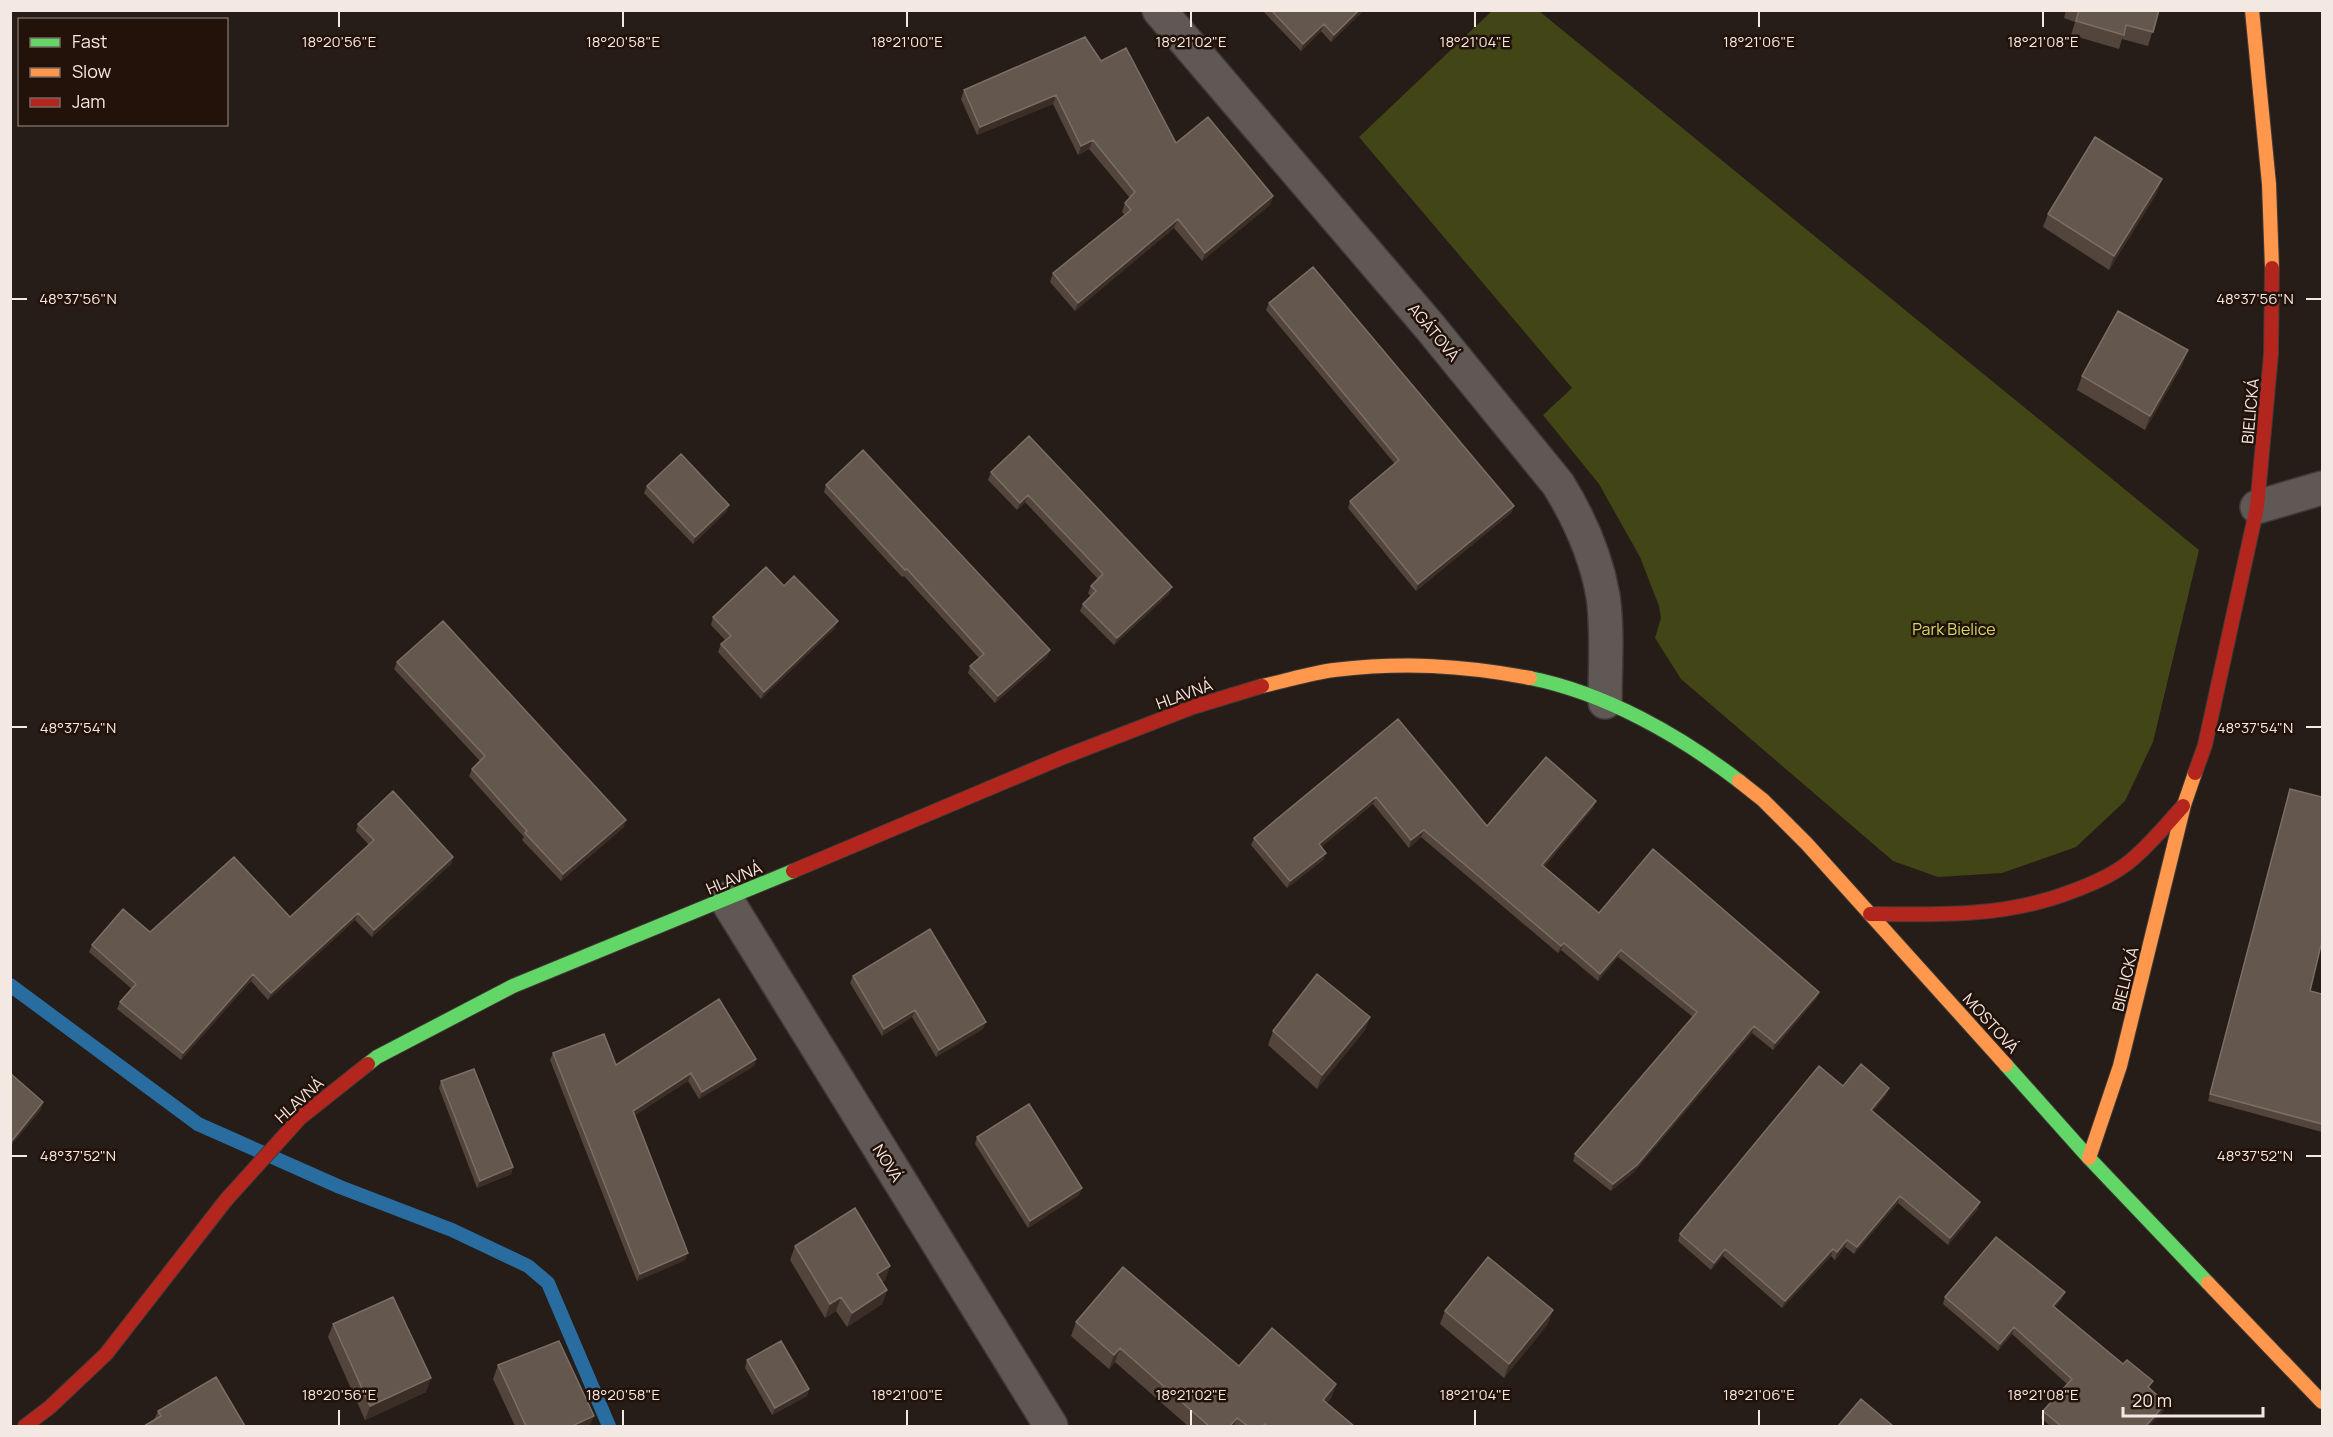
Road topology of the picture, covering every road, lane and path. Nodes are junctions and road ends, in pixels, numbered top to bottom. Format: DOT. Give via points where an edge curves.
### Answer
graph roads {
  1 [pos="1159,10"];
  2 [pos="2252,10"];
  3 [pos="2322,488"];
  4 [pos="2257,507"];
  5 [pos="1605,702"];
  6 [pos="2184,805"];
  7 [pos="726,899"];
  8 [pos="1870,914"];
  9 [pos="2089,1158"];
  10 [pos="2322,1402"];
  11 [pos="25,1426"];
  12 [pos="1052,1426"];
  1 -- 5 [label="street, AGÁTOVÁ" via="1430,327 1558,484 1575,511 1602,595"];
  2 -- 4 [label="main road, BIELICKÁ" via="2269,184 2272,266 2271,354"];
  3 -- 4 [label="street"];
  4 -- 6 [label="main road, BIELICKÁ" via="2205,745"];
  5 -- 7 [label="main road, HLAVNÁ" via="1548,682 1482,669 1420,664 1332,670 1193,707 1061,758"];
  5 -- 8 [label="main road, MOSTOVÁ" via="1670,735 1763,800"];
  6 -- 8 [label="main road, BIELICKÁ" via="2128,862 2056,899 1992,913"];
  6 -- 9 [label="main road, BIELICKÁ" via="2120,1066"];
  7 -- 11 [label="main road, HLAVNÁ" via="513,986 377,1057 300,1118 226,1200 106,1354"];
  7 -- 12 [label="street, NOVÁ"];
  8 -- 9 [label="main road, MOSTOVÁ"];
  9 -- 10 [label="main road, MOSTOVÁ"];
}
